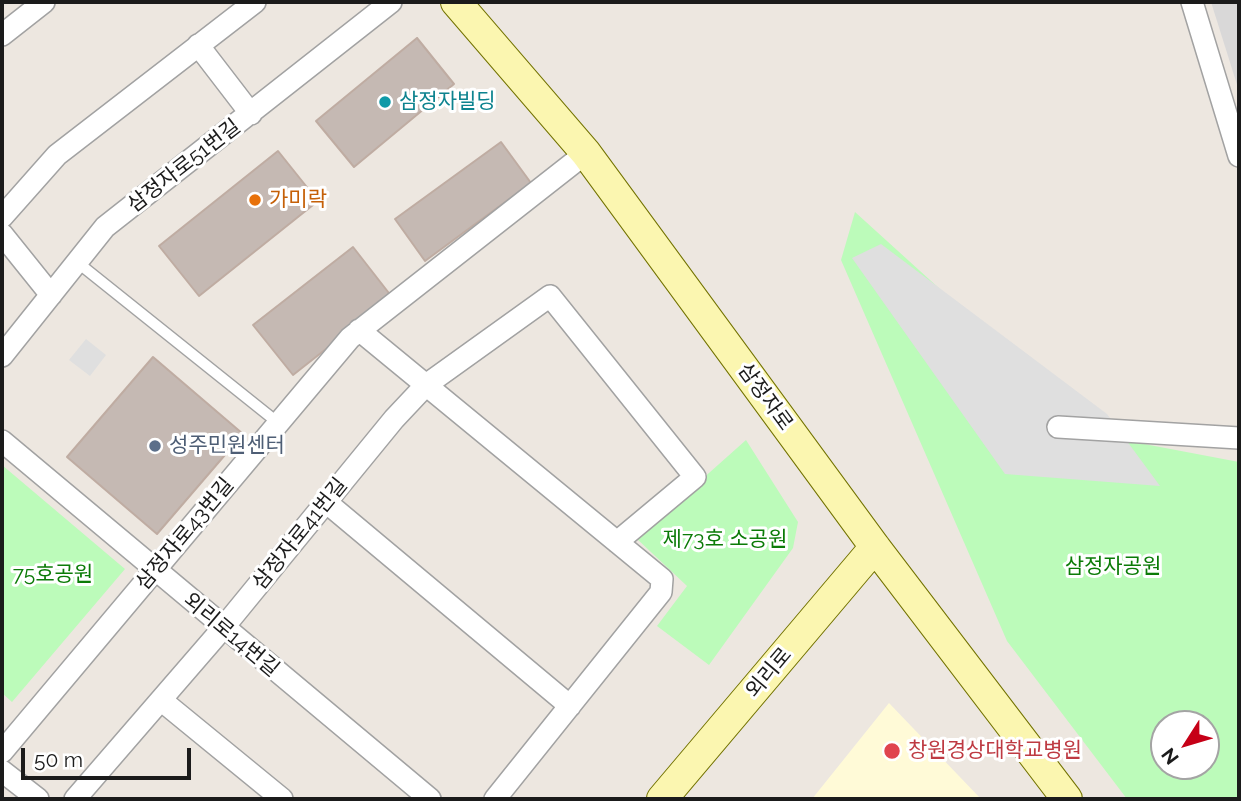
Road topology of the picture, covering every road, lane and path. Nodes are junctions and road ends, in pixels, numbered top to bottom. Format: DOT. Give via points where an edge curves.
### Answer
graph roads {
  1 [pos="44,2"];
  2 [pos="255,2"];
  3 [pos="391,2"];
  4 [pos="456,2"];
  5 [pos="1192,2"];
  6 [pos="2,35"];
  7 [pos="198,46"];
  8 [pos="251,114"];
  9 [pos="586,153"];
  10 [pos="1239,156"];
  11 [pos="2,217"];
  12 [pos="2,234"];
  13 [pos="78,262"];
  14 [pos="51,295"];
  15 [pos="359,330"];
  16 [pos="2,356"];
  17 [pos="426,385"];
  18 [pos="277,422"];
  19 [pos="1058,427"];
  20 [pos="1239,439"];
  21 [pos="2,441"];
  22 [pos="326,502"];
  23 [pos="617,542"];
  24 [pos="875,547"];
  25 [pos="154,571"];
  26 [pos="223,628"];
  27 [pos="160,700"];
  28 [pos="570,705"];
  29 [pos="9,729"];
  30 [pos="2,752"];
  31 [pos="2,771"];
  32 [pos="38,799"];
  33 [pos="75,799"];
  34 [pos="282,799"];
  35 [pos="430,799"];
  36 [pos="495,799"];
  37 [pos="662,799"];
  38 [pos="1067,799"];
  1 -- 6 [label="street"];
  2 -- 7 [label="street"];
  3 -- 8 [label="street, 삼정자로51번길"];
  4 -- 9 [label="street, 삼정자로"];
  5 -- 10 [label="street"];
  7 -- 8 [label="street"];
  7 -- 11 [label="street" via="57,155"];
  8 -- 13 [label="street, 삼정자로51번길" via="106,227"];
  9 -- 15 [label="street, 삼정자로43번길"];
  9 -- 24 [label="street, 삼정자로"];
  12 -- 14 [label="street"];
  13 -- 14 [label="street, 삼정자로51번길"];
  13 -- 18 [label="lane"];
  14 -- 16 [label="street, 삼정자로51번길"];
  15 -- 17 [label="street"];
  15 -- 18 [label="street, 삼정자로43번길"];
  17 -- 22 [label="street, 삼정자로41번길"];
  17 -- 23 [label="street"];
  17 -- 23 [label="street, 삼정자로41번길" via="550,296 695,477"];
  18 -- 25 [label="street, 삼정자로43번길"];
  19 -- 20 [label="street"];
  21 -- 25 [label="street, 외리로14번길"];
  22 -- 26 [label="street, 삼정자로41번길"];
  22 -- 28 [label="street"];
  23 -- 28 [label="street" via="662,579 661,592"];
  24 -- 37 [label="street, 외리로"];
  24 -- 38 [label="street, 삼정자로"];
  25 -- 26 [label="street, 외리로14번길"];
  25 -- 29 [label="street, 삼정자로43번길"];
  26 -- 27 [label="street, 삼정자로41번길"];
  26 -- 35 [label="street, 외리로14번길"];
  27 -- 33 [label="street, 삼정자로41번길"];
  27 -- 34 [label="street"];
  28 -- 36 [label="street"];
  29 -- 30 [label="street, 삼정자로43번길"];
  31 -- 32 [label="street"];
}
